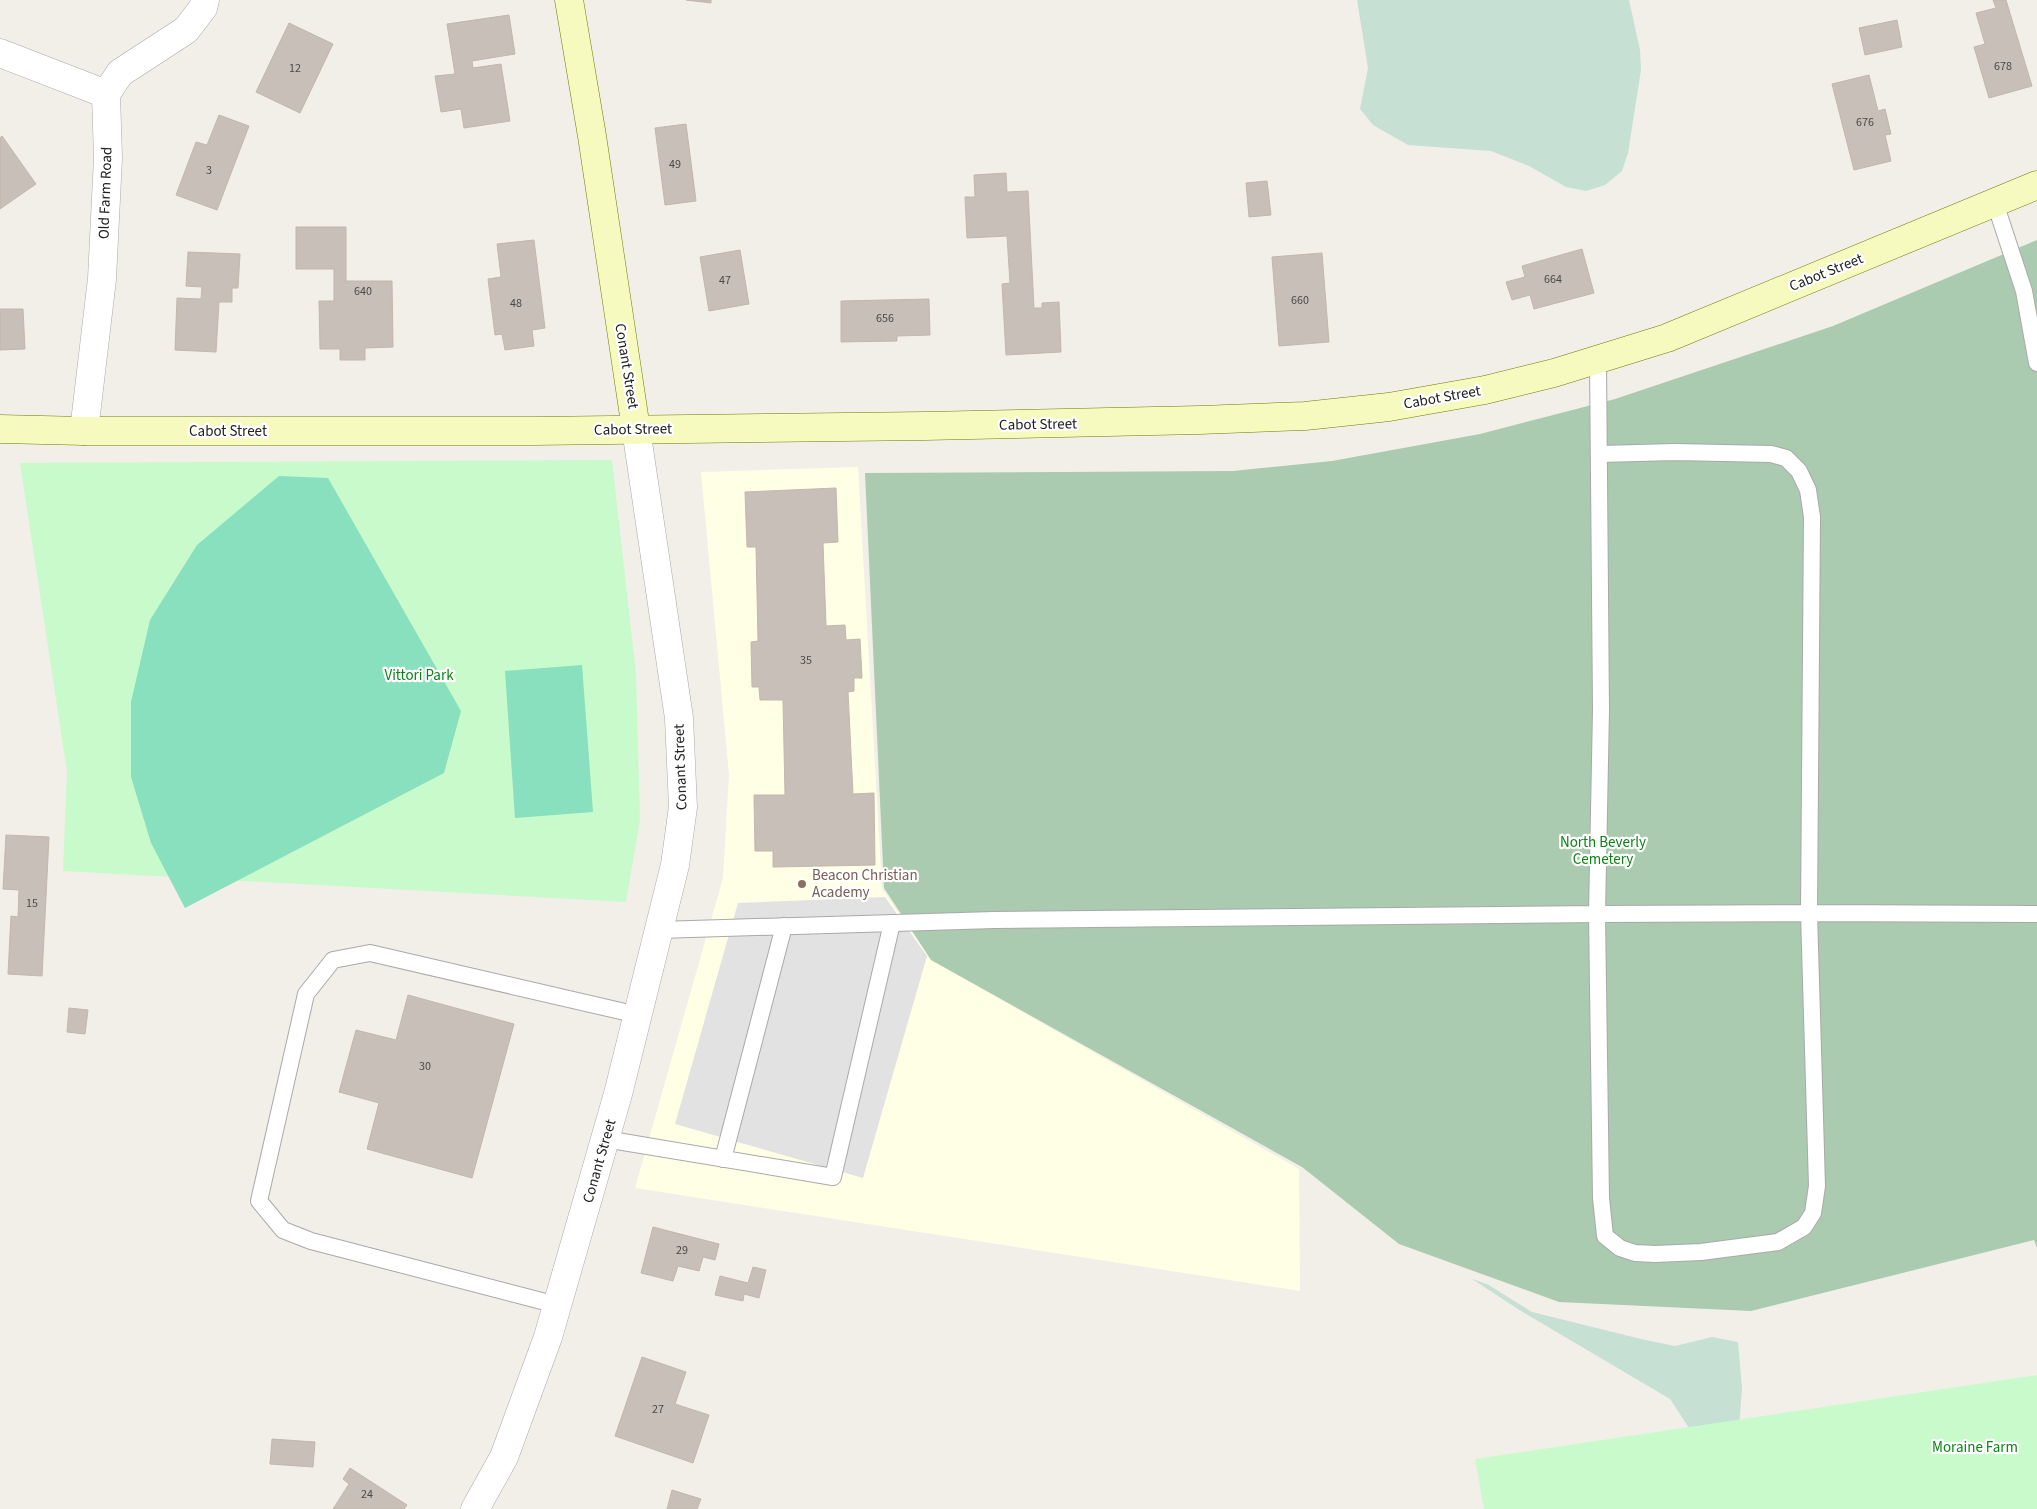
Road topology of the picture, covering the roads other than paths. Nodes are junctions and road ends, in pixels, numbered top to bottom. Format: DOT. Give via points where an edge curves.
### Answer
graph roads {
  1 [pos="205,0"];
  2 [pos="569,0"];
  3 [pos="0,53"];
  4 [pos="106,94"];
  5 [pos="2037,185"];
  6 [pos="1995,203"];
  7 [pos="1598,360"];
  8 [pos="2037,362"];
  9 [pos="0,429"];
  10 [pos="636,429"];
  11 [pos="84,431"];
  12 [pos="1600,454"];
  13 [pos="1809,913"];
  14 [pos="1597,914"];
  15 [pos="2037,914"];
  16 [pos="892,923"];
  17 [pos="784,926"];
  18 [pos="659,930"];
  19 [pos="638,1015"];
  20 [pos="605,1139"];
  21 [pos="723,1159"];
  22 [pos="557,1305"];
  23 [pos="475,1509"];
  1 -- 4 [label="street" via="203,8 186,30 120,73"];
  2 -- 10 [label="main road, Conant Street"];
  3 -- 4 [label="street"];
  4 -- 11 [label="street, Old Farm Road" via="108,158 102,279"];
  5 -- 6 [label="main road, Cabot Street"];
  6 -- 7 [label="main road, Cabot Street" via="1667,338"];
  6 -- 8 [label="lane" via="2024,291"];
  7 -- 10 [label="main road, Cabot Street" via="1485,390 1389,407 1305,416"];
  7 -- 12 [label="lane"];
  9 -- 11 [label="main road, Cabot Street"];
  10 -- 11 [label="main road, Cabot Street"];
  10 -- 18 [label="street, Conant Street" via="680,718 683,807 675,866"];
  12 -- 13 [label="lane" via="1772,454 1786,458 1799,471 1808,490 1813,579"];
  12 -- 14 [label="lane" via="1601,710"];
  13 -- 14 [label="lane"];
  13 -- 14 [label="lane" via="1818,1186 1813,1214 1804,1227 1778,1242 1702,1252 1655,1254 1620,1248 1605,1236 1601,1198"];
  13 -- 15 [label="lane"];
  14 -- 16 [label="lane"];
  16 -- 17 [label="lane"];
  16 -- 21 [label="lane" via="833,1178"];
  17 -- 18 [label="lane"];
  17 -- 21 [label="lane"];
  18 -- 19 [label="street, Conant Street"];
  19 -- 20 [label="street, Conant Street"];
  19 -- 22 [label="lane" via="370,953 333,960 306,994 259,1201 283,1230 311,1241"];
  20 -- 21 [label="lane"];
  20 -- 22 [label="street, Conant Street"];
  22 -- 23 [label="street, Conant Street" via="504,1457"];
}
